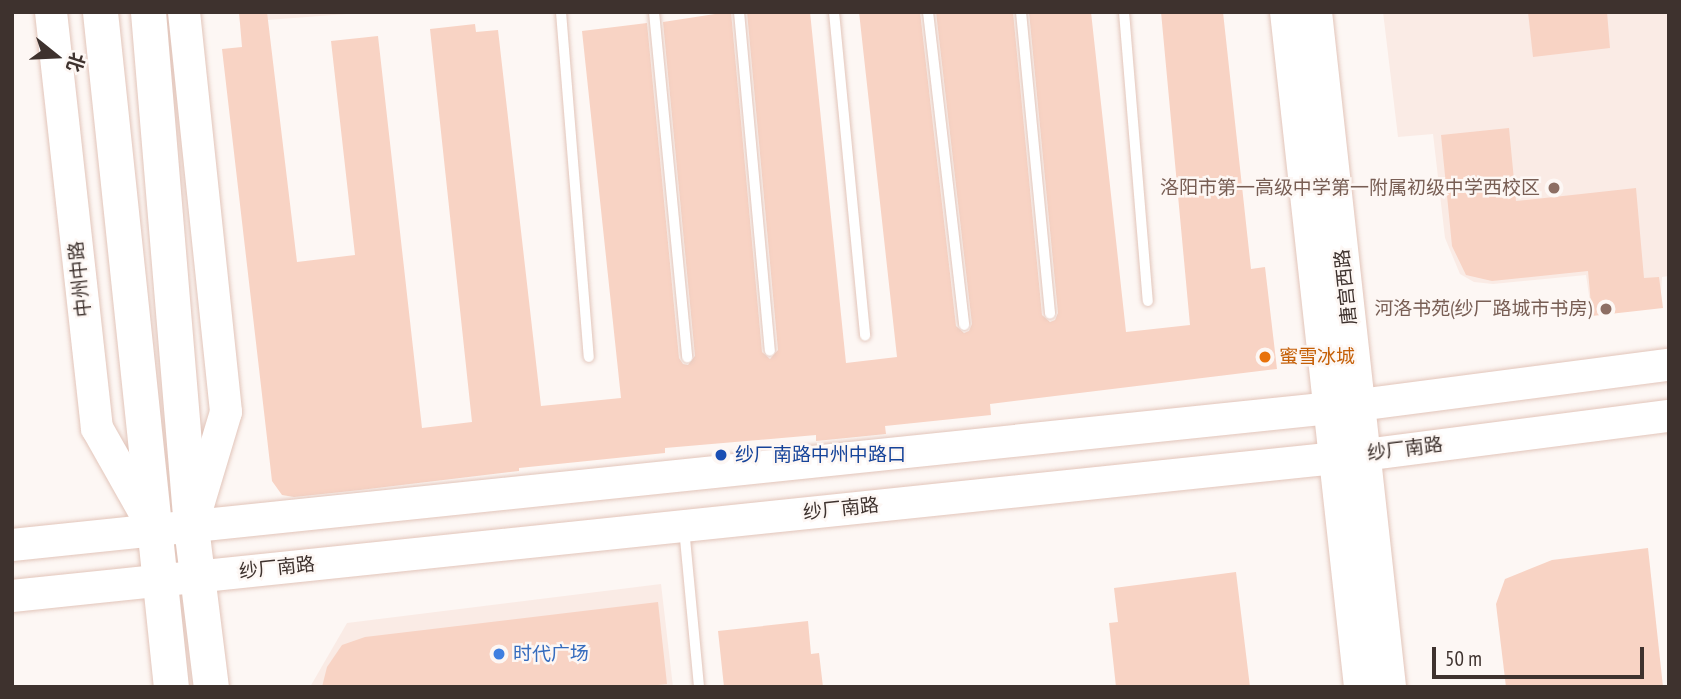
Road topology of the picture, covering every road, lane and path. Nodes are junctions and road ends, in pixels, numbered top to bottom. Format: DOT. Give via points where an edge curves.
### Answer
graph roads {
  1 [pos="51,12"];
  2 [pos="83,12"];
  3 [pos="100,12"];
  4 [pos="148,12"];
  5 [pos="184,12"];
  6 [pos="562,12"];
  7 [pos="654,12"];
  8 [pos="739,12"];
  9 [pos="834,12"];
  10 [pos="928,12"];
  11 [pos="1021,12"];
  12 [pos="1124,12"];
  13 [pos="1286,12"];
  14 [pos="1316,12"];
  15 [pos="107,78"];
  16 [pos="1149,300"];
  17 [pos="1050,314"];
  18 [pos="964,325"];
  19 [pos="865,336"];
  20 [pos="770,351"];
  21 [pos="589,357"];
  22 [pos="687,357"];
  23 [pos="1669,365"];
  24 [pos="1343,406"];
  25 [pos="1669,416"];
  26 [pos="1349,456"];
  27 [pos="684,525"];
  28 [pos="191,527"];
  29 [pos="155,530"];
  30 [pos="12,545"];
  31 [pos="199,576"];
  32 [pos="159,581"];
  33 [pos="12,596"];
  34 [pos="171,687"];
  35 [pos="211,687"];
  36 [pos="699,687"];
  37 [pos="1360,687"];
  38 [pos="1390,687"];
  1 -- 29 [label="main road, 中州中路" via="96,428"];
  2 -- 15 [label="main road"];
  3 -- 15 [label="main road, 中州中路"];
  4 -- 28 [label="main road"];
  5 -- 28 [label="main road" via="226,412"];
  6 -- 21 [label="lane"];
  7 -- 22 [label="lane"];
  8 -- 20 [label="lane"];
  9 -- 19 [label="lane"];
  10 -- 18 [label="lane"];
  11 -- 17 [label="lane"];
  12 -- 16 [label="lane"];
  13 -- 24 [label="main road, 唐宫西路"];
  14 -- 24 [label="main road, 唐宫西路"];
  15 -- 29 [label="main road, 中州中路"];
  23 -- 24 [label="main road"];
  24 -- 26 [label="main road, 唐宫西路"];
  24 -- 28 [label="main road"];
  25 -- 26 [label="main road, 纱厂南路"];
  26 -- 27 [label="main road, 纱厂南路"];
  26 -- 37 [label="main road, 唐宫西路"];
  26 -- 38 [label="main road, 唐宫西路"];
  27 -- 31 [label="main road, 纱厂南路"];
  27 -- 36 [label="lane"];
  28 -- 29 [label="main road"];
  28 -- 31 [label="main road"];
  29 -- 30 [label="main road"];
  29 -- 32 [label="main road, 中州中路"];
  31 -- 32 [label="main road, 纱厂南路"];
  31 -- 35 [label="main road"];
  32 -- 33 [label="main road, 纱厂南路"];
  32 -- 34 [label="main road, 中州中路"];
}
